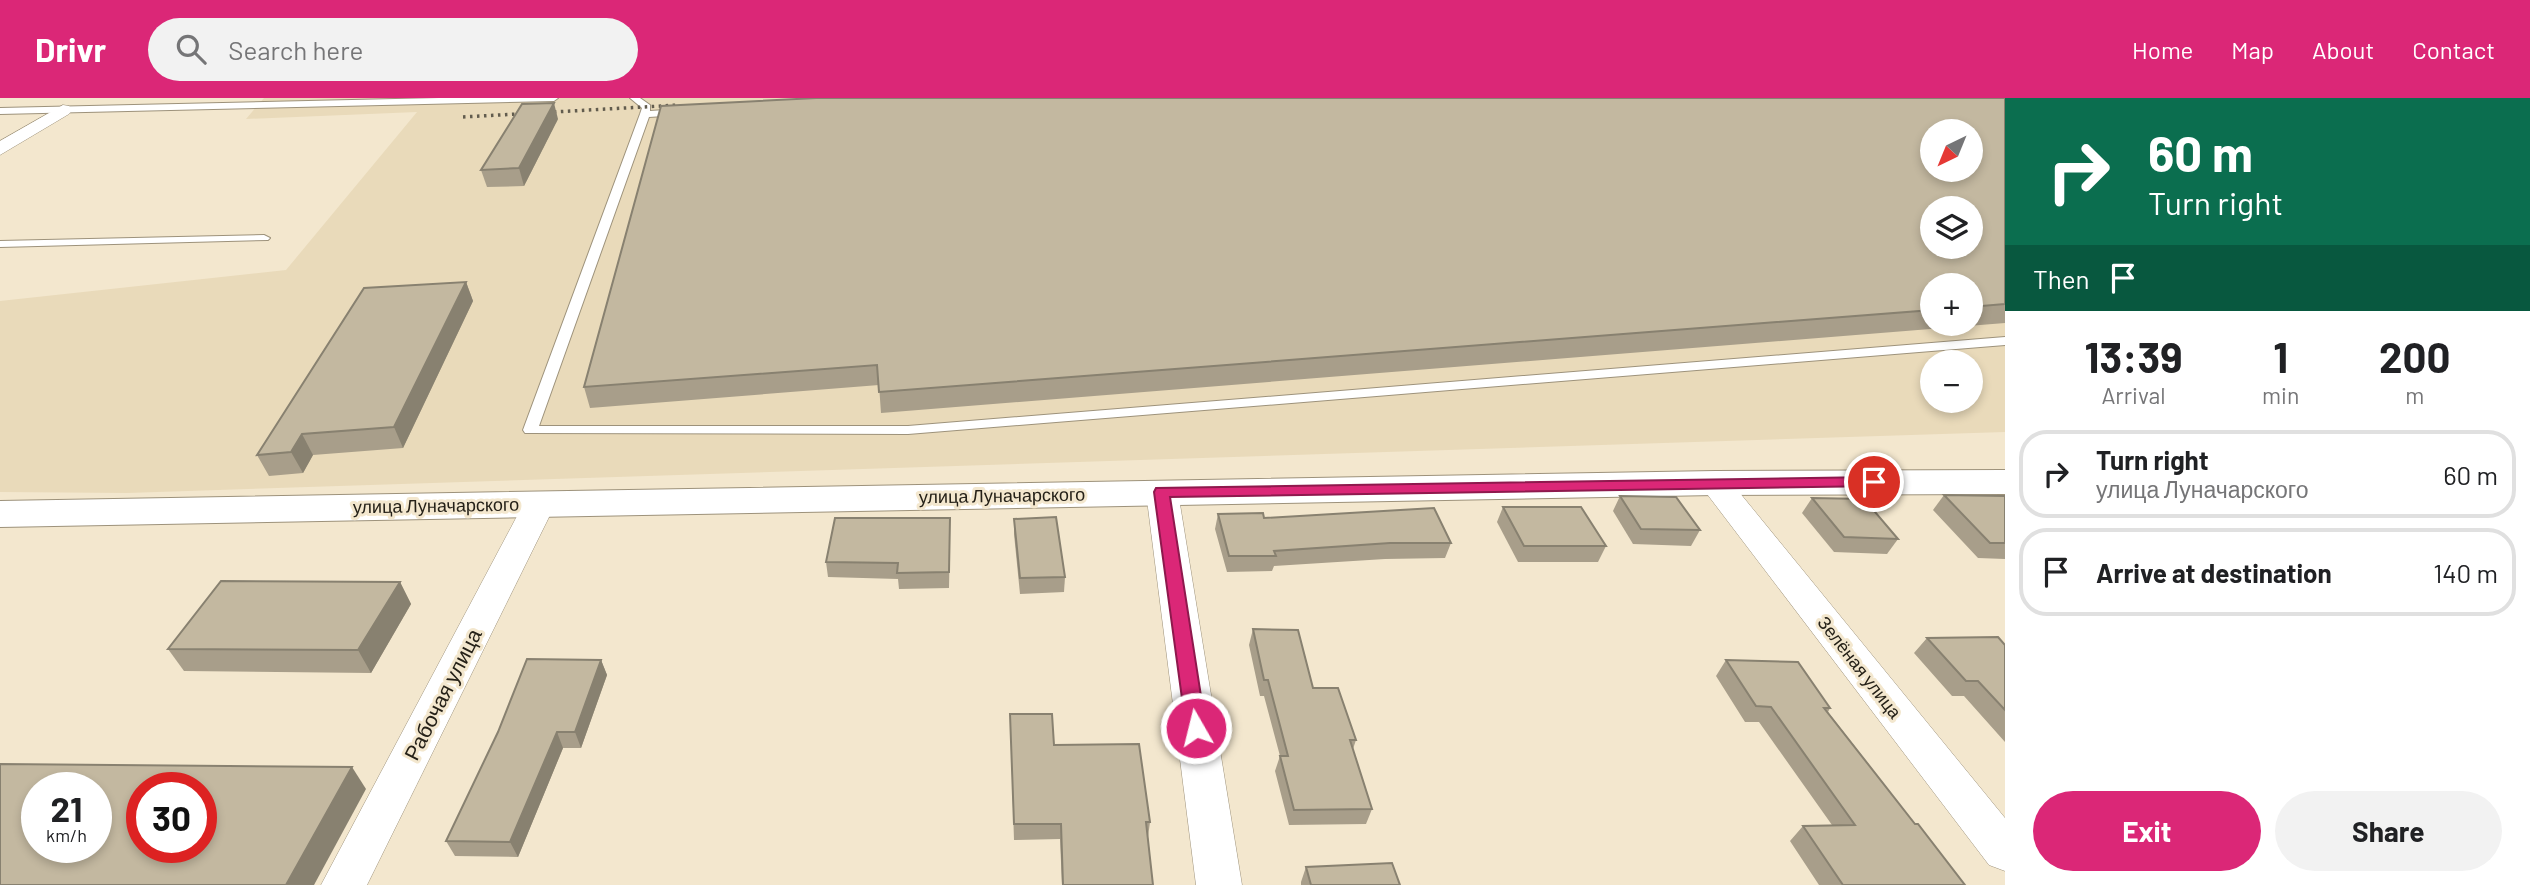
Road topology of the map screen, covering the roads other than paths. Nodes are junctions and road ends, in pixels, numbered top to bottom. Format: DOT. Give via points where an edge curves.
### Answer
graph roads {
  1 [pos="554,98"];
  2 [pos="634,98"];
  3 [pos="63,110"];
  4 [pos="0,111"];
  5 [pos="687,112"];
  6 [pos="645,114"];
  7 [pos="0,149"];
  8 [pos="264,238"];
  9 [pos="0,244"];
  10 [pos="2005,341"];
  11 [pos="2005,482"];
  12 [pos="1715,483"];
  13 [pos="1162,492"];
  14 [pos="540,503"];
  15 [pos="0,514"];
  16 [pos="2005,851"];
  17 [pos="344,885"];
  18 [pos="1219,885"];
  1 -- 3 [label="lane"];
  2 -- 6 [label="lane" via="647,107"];
  3 -- 4 [label="lane"];
  3 -- 7 [label="street"];
  5 -- 6 [label="lane"];
  6 -- 10 [label="lane" via="530,430 908,430"];
  8 -- 9 [label="lane"];
  11 -- 12 [label="street, улица Луначарского"];
  12 -- 13 [label="street, улица Луначарского"];
  12 -- 16 [label="street, Зелёная улица"];
  13 -- 14 [label="street, улица Луначарского"];
  13 -- 18 [label="street"];
  14 -- 15 [label="street, улица Луначарского"];
  14 -- 17 [label="street, Рабочая улица"];
}
